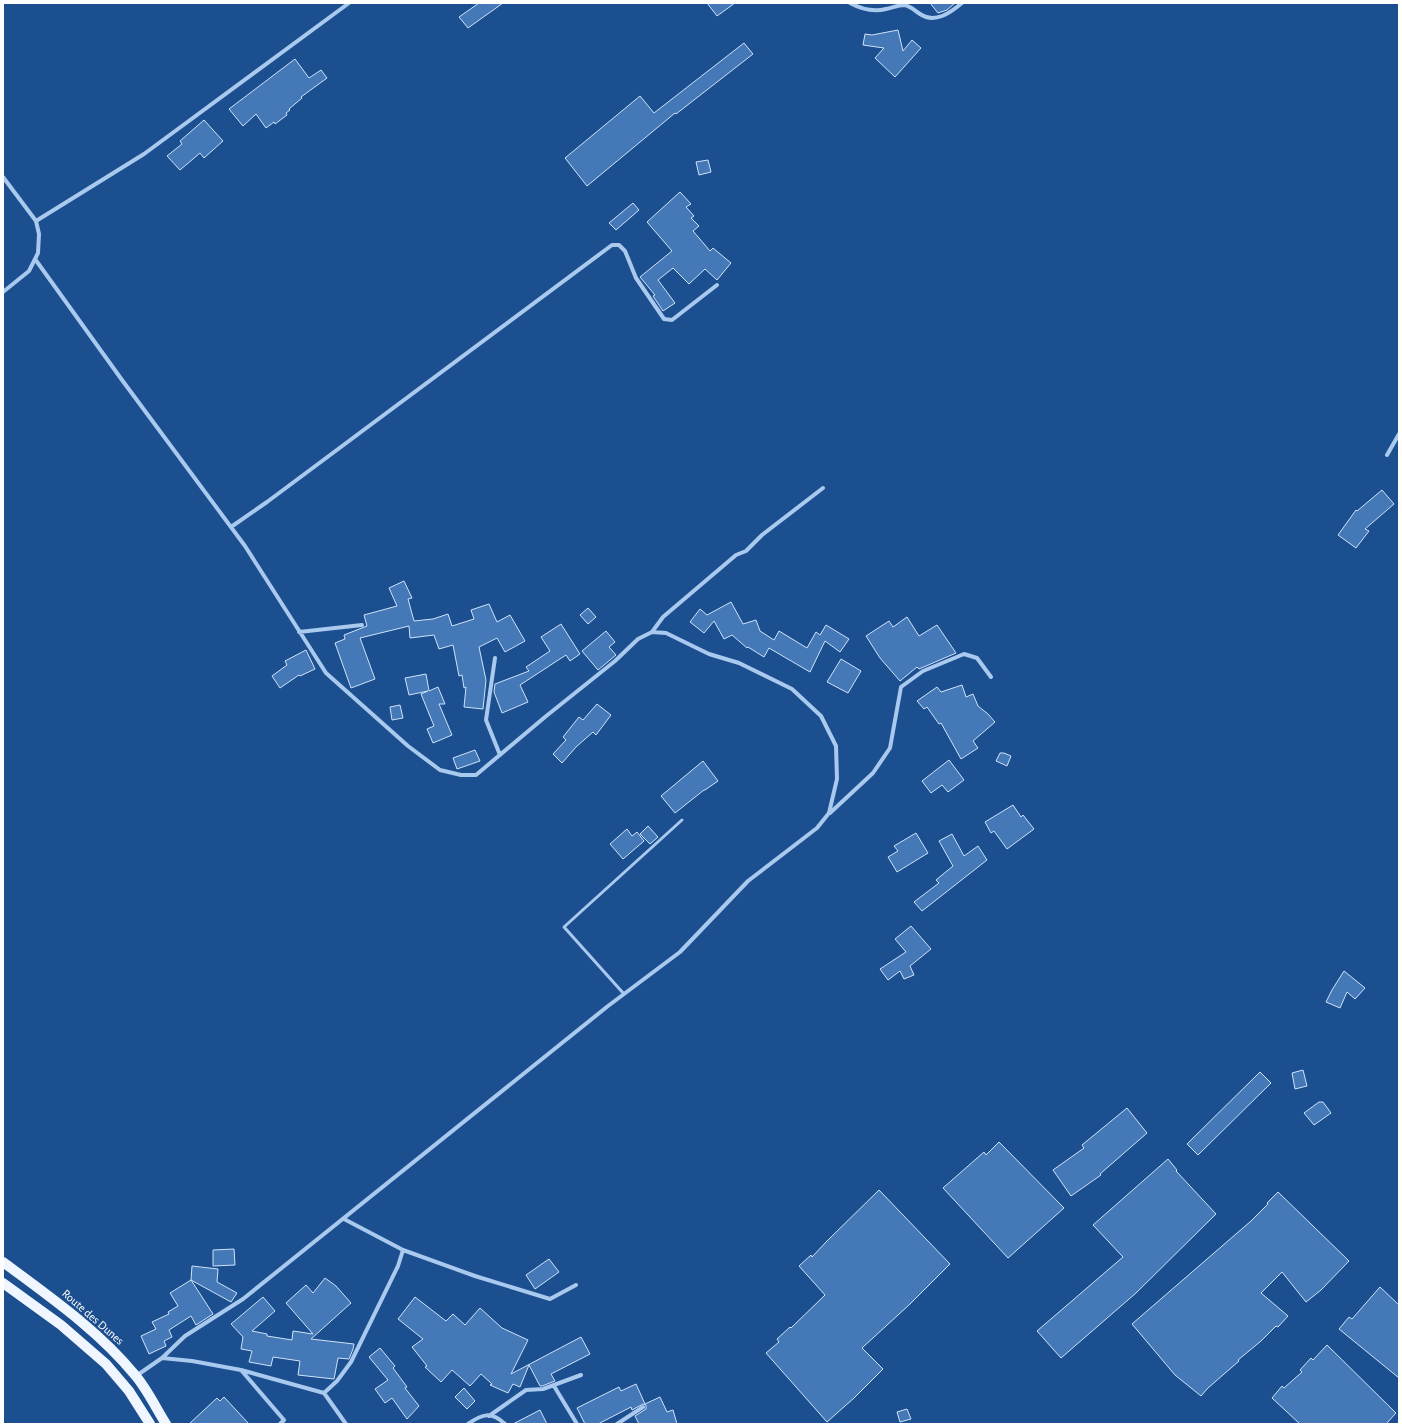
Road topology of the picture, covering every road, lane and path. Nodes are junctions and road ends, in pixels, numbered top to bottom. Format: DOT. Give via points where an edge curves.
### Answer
graph roads {
  1 [pos="349,3"];
  2 [pos="850,3"];
  3 [pos="962,3"];
  4 [pos="910,5"];
  5 [pos="3,177"];
  6 [pos="36,221"];
  7 [pos="35,259"];
  8 [pos="717,286"];
  9 [pos="3,292"];
  10 [pos="1399,434"];
  11 [pos="1387,455"];
  12 [pos="824,488"];
  13 [pos="231,527"];
  14 [pos="362,625"];
  15 [pos="300,632"];
  16 [pos="652,632"];
  17 [pos="495,658"];
  18 [pos="992,677"];
  19 [pos="500,755"];
  20 [pos="829,813"];
  21 [pos="682,820"];
  22 [pos="624,994"];
  23 [pos="344,1219"];
  24 [pos="403,1250"];
  25 [pos="3,1262"];
  26 [pos="3,1283"];
  27 [pos="576,1285"];
  28 [pos="162,1358"];
  29 [pos="241,1370"];
  30 [pos="581,1375"];
  31 [pos="136,1376"];
  32 [pos="554,1386"];
  33 [pos="324,1393"];
  34 [pos="643,1407"];
  35 [pos="489,1416"];
  36 [pos="150,1424"];
  37 [pos="166,1424"];
  38 [pos="280,1424"];
  39 [pos="346,1424"];
  40 [pos="468,1424"];
  41 [pos="504,1424"];
  42 [pos="577,1424"];
  43 [pos="617,1424"];
  1 -- 6 [label="street" via="144,154"];
  2 -- 4 [label="street" via="868,10"];
  3 -- 4 [label="street" via="938,18 924,16"];
  5 -- 6 [label="street"];
  6 -- 7 [label="street" via="39,234 38,253"];
  7 -- 9 [label="street" via="29,271"];
  7 -- 13 [label="street"];
  8 -- 13 [label="street" via="672,320 664,319 636,278 625,251 619,245 612,245"];
  10 -- 11 [label="street"];
  12 -- 16 [label="street" via="762,535 746,551 736,555 663,617"];
  13 -- 15 [label="street"];
  14 -- 15 [label="street"];
  15 -- 19 [label="street" via="326,673 408,746 440,770 461,775 476,775"];
  16 -- 19 [label="street" via="638,639 615,661"];
  16 -- 20 [label="street" via="666,634 709,654 739,663 792,689 820,716 836,746 837,779"];
  17 -- 19 [label="street" via="486,720"];
  18 -- 20 [label="street" via="977,658 964,654 923,670 902,688 890,748 873,773"];
  20 -- 22 [label="street" via="817,828 748,881 680,952"];
  21 -- 22 [label="lane" via="564,927"];
  22 -- 23 [label="street"];
  23 -- 24 [label="street"];
  23 -- 28 [label="street" via="243,1299 185,1336"];
  24 -- 27 [label="street" via="550,1299"];
  24 -- 33 [label="street" via="398,1266 351,1362"];
  25 -- 31 [label="main road, Route des Dunes" via="68,1310 104,1341"];
  26 -- 36 [label="main road" via="61,1325 106,1364 129,1390"];
  28 -- 29 [label="street" via="192,1360"];
  28 -- 31 [label="street"];
  29 -- 33 [label="street"];
  29 -- 38 [label="street" via="284,1420"];
  30 -- 32 [label="street"];
  31 -- 37 [label="main road, Route des Dunes"];
  32 -- 35 [label="street" via="526,1390"];
  32 -- 42 [label="street"];
  33 -- 39 [label="street"];
  34 -- 43 [label="street"];
  35 -- 40 [label="street" via="479,1417"];
  35 -- 41 [label="street"];
}
